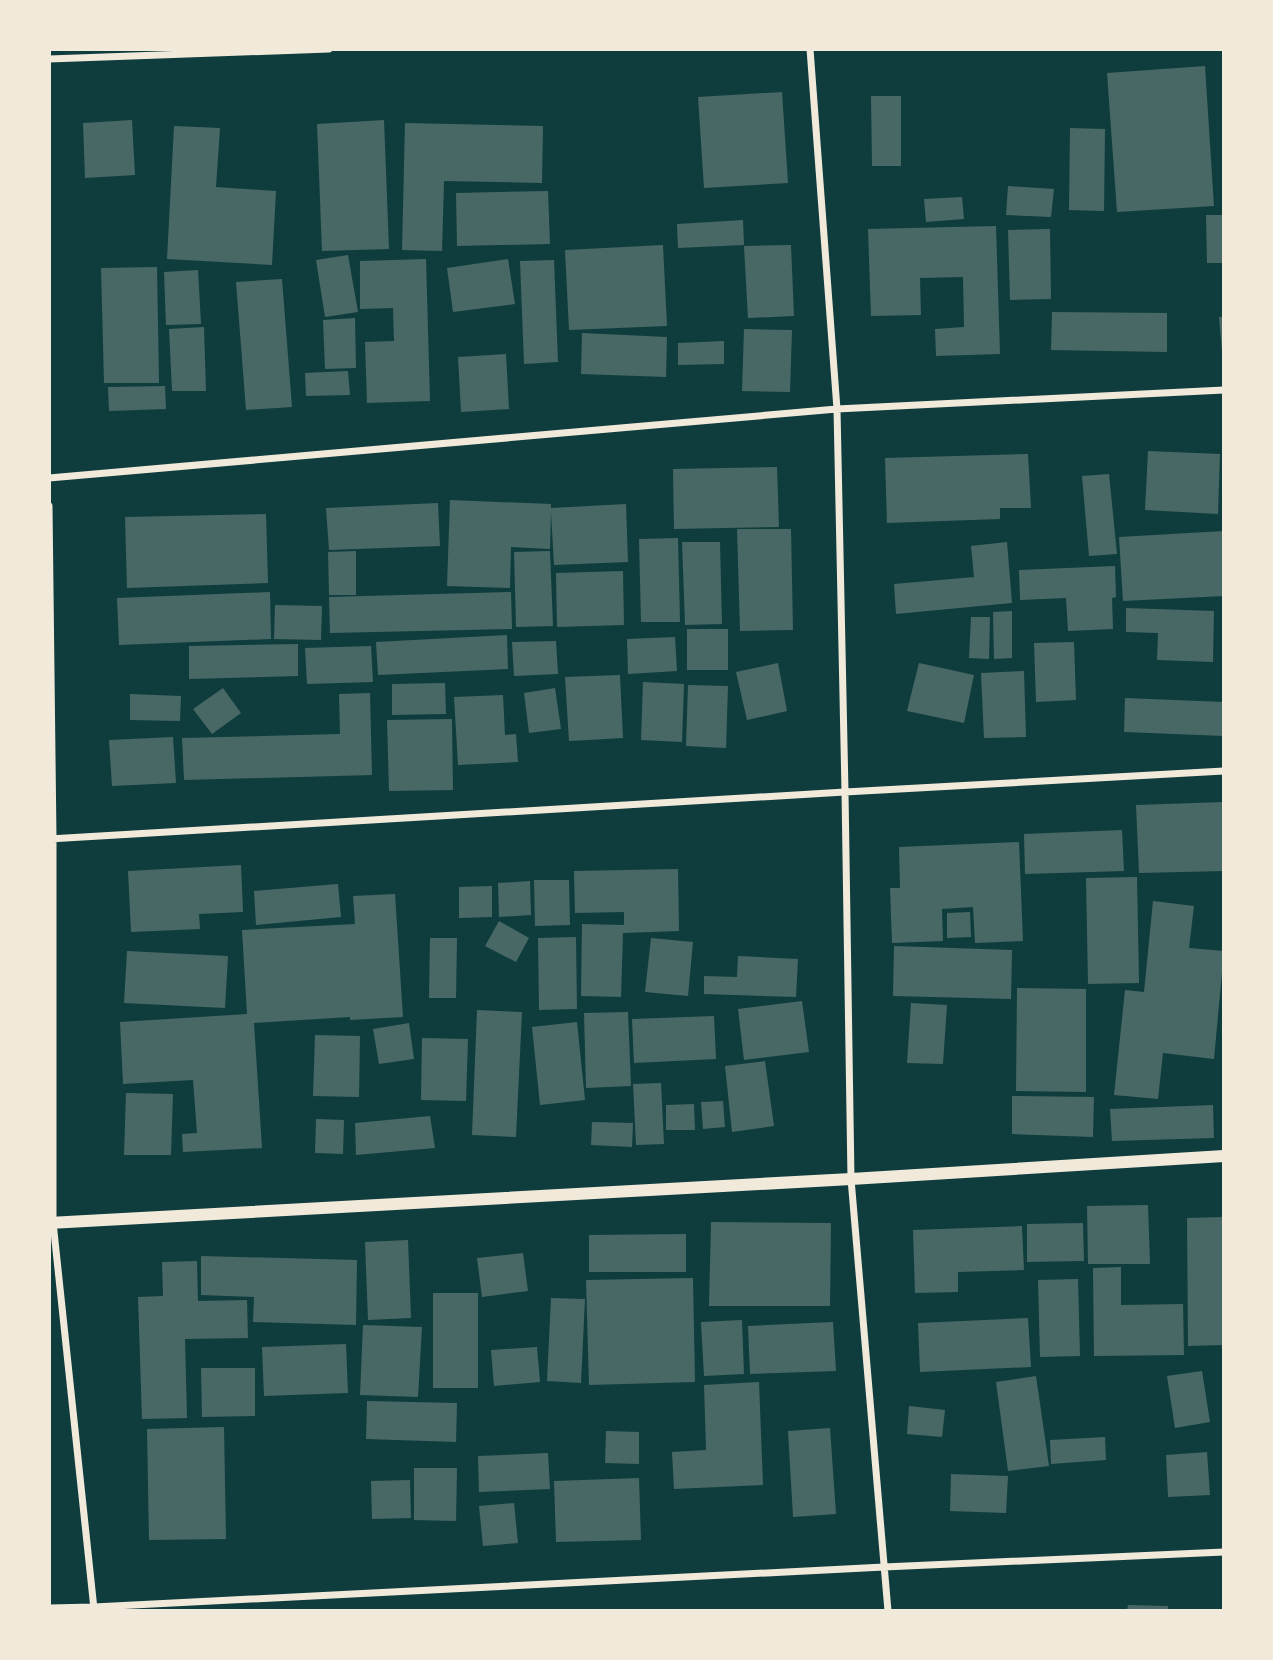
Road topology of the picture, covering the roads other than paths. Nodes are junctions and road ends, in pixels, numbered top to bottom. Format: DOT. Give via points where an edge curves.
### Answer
graph roads {
  1 [pos="329,49"];
  2 [pos="810,49"];
  3 [pos="49,59"];
  4 [pos="1224,390"];
  5 [pos="837,409"];
  6 [pos="49,478"];
  7 [pos="49,506"];
  8 [pos="1224,771"];
  9 [pos="845,792"];
  10 [pos="51,839"];
  11 [pos="1224,1156"];
  12 [pos="851,1179"];
  13 [pos="51,1222"];
  14 [pos="1224,1552"];
  15 [pos="884,1567"];
  16 [pos="49,1608"];
  17 [pos="94,1609"];
  18 [pos="888,1611"];
  1 -- 3 [label="street"];
  2 -- 5 [label="street"];
  4 -- 5 [label="street"];
  5 -- 6 [label="street"];
  5 -- 9 [label="street"];
  7 -- 10 [label="street"];
  8 -- 9 [label="street"];
  9 -- 10 [label="street"];
  9 -- 12 [label="street"];
  10 -- 13 [label="street"];
  11 -- 12 [label="street"];
  12 -- 13 [label="street"];
  12 -- 15 [label="street"];
  13 -- 17 [label="street"];
  14 -- 15 [label="street"];
  15 -- 17 [label="street"];
  15 -- 18 [label="street"];
  16 -- 17 [label="street"];
}
